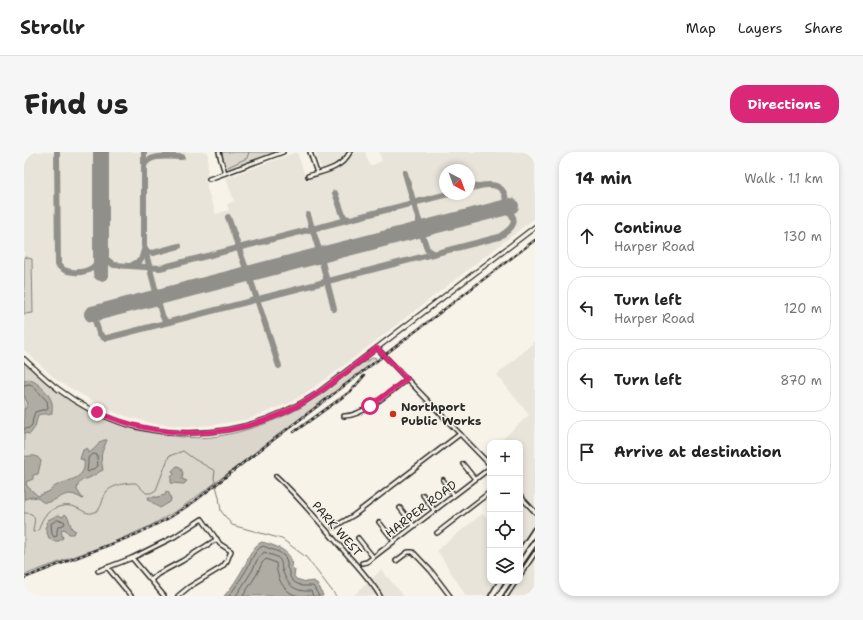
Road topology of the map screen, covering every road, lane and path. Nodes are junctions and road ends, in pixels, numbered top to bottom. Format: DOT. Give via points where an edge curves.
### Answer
graph roads {
  1 [pos="219,152"];
  2 [pos="283,152"];
  3 [pos="310,152"];
  4 [pos="350,152"];
  5 [pos="225,173"];
  6 [pos="317,173"];
  7 [pos="308,176"];
  8 [pos="210,179"];
  9 [pos="535,227"];
  10 [pos="377,348"];
  11 [pos="24,359"];
  12 [pos="407,379"];
  13 [pos="344,416"];
  14 [pos="460,434"];
  15 [pos="487,462"];
  16 [pos="463,464"];
  17 [pos="487,470"];
  18 [pos="276,476"];
  19 [pos="475,479"];
  20 [pos="443,480"];
  21 [pos="487,494"];
  22 [pos="422,495"];
  23 [pos="454,495"];
  24 [pos="523,499"];
  25 [pos="400,508"];
  26 [pos="434,510"];
  27 [pos="535,512"];
  28 [pos="379,522"];
  29 [pos="334,526"];
  30 [pos="414,526"];
  31 [pos="535,530"];
  32 [pos="437,533"];
  33 [pos="358,538"];
  34 [pos="216,539"];
  35 [pos="394,542"];
  36 [pos="535,542"];
  37 [pos="523,548"];
  38 [pos="535,553"];
  39 [pos="373,557"];
  40 [pos="132,558"];
  41 [pos="523,560"];
  42 [pos="396,561"];
  43 [pos="362,563"];
  44 [pos="108,567"];
  45 [pos="98,571"];
  46 [pos="523,571"];
  47 [pos="151,580"];
  48 [pos="500,584"];
  49 [pos="507,584"];
  50 [pos="514,584"];
  51 [pos="132,596"];
  52 [pos="164,596"];
  53 [pos="178,596"];
  54 [pos="380,596"];
  55 [pos="450,596"];
  56 [pos="492,596"];
  57 [pos="499,596"];
  58 [pos="506,596"];
  1 -- 5 [label="street"];
  2 -- 5 [label="street"];
  3 -- 6 [label="street"];
  4 -- 6 [label="street" via="335,168"];
  5 -- 8 [label="street"];
  6 -- 7 [label="street"];
  9 -- 10 [label="main road"];
  10 -- 11 [label="main road" via="318,393 280,415 224,431 195,433 152,430 103,415 59,390"];
  10 -- 12 [label="street"];
  12 -- 13 [label="street" via="366,410"];
  12 -- 14 [label="street"];
  14 -- 15 [label="street"];
  14 -- 29 [label="street" via="354,515"];
  16 -- 19 [label="street"];
  17 -- 19 [label="street, HARPER ROAD"];
  18 -- 54 [label="street, PARK WEST" via="321,524"];
  19 -- 23 [label="street, HARPER ROAD"];
  20 -- 23 [label="street"];
  21 -- 32 [label="street"];
  22 -- 26 [label="street"];
  23 -- 26 [label="street, HARPER ROAD"];
  24 -- 27 [label="street"];
  25 -- 30 [label="street"];
  26 -- 30 [label="street, HARPER ROAD"];
  28 -- 35 [label="street"];
  30 -- 35 [label="street, HARPER ROAD"];
  31 -- 37 [label="highway"];
  33 -- 39 [label="street"];
  34 -- 40 [label="street" via="202,519 174,537"];
  34 -- 47 [label="street"];
  34 -- 53 [label="street" via="231,551 227,561"];
  35 -- 39 [label="street, HARPER ROAD"];
  36 -- 41 [label="highway"];
  38 -- 46 [label="street"];
  39 -- 43 [label="street, HARPER ROAD"];
  40 -- 44 [label="street"];
  40 -- 47 [label="street"];
  42 -- 55 [label="street" via="408,552 413,552"];
  44 -- 45 [label="street"];
  44 -- 51 [label="street"];
  47 -- 52 [label="street"];
  48 -- 56 [label="highway"];
  49 -- 57 [label="highway"];
  50 -- 58 [label="street"];
}
